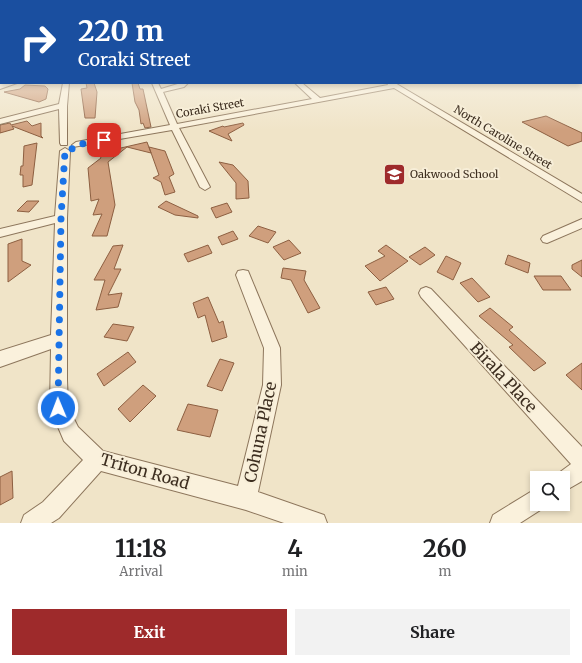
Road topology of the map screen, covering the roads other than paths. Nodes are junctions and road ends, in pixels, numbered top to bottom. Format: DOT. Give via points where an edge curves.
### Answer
graph roads {
  1 [pos="66,84"];
  2 [pos="156,84"];
  3 [pos="184,84"];
  4 [pos="299,84"];
  5 [pos="392,84"];
  6 [pos="160,91"];
  7 [pos="318,100"];
  8 [pos="63,106"];
  9 [pos="0,122"];
  10 [pos="174,126"];
  11 [pos="68,146"];
  12 [pos="205,187"];
  13 [pos="582,199"];
  14 [pos="61,218"];
  15 [pos="582,223"];
  16 [pos="0,233"];
  17 [pos="547,239"];
  18 [pos="243,275"];
  19 [pos="426,293"];
  20 [pos="60,340"];
  21 [pos="0,359"];
  22 [pos="97,460"];
  23 [pos="582,461"];
  24 [pos="582,469"];
  25 [pos="570,477"];
  26 [pos="246,499"];
  27 [pos="530,504"];
  28 [pos="32,523"];
  29 [pos="316,523"];
  30 [pos="501,523"];
  1 -- 8 [label="street, Triton Road"];
  2 -- 6 [label="street"];
  3 -- 6 [label="street"];
  4 -- 7 [label="street"];
  5 -- 7 [label="street, Coraki Street"];
  5 -- 13 [label="street, North Caroline Street"];
  6 -- 10 [label="street"];
  7 -- 10 [label="street, Coraki Street"];
  8 -- 9 [label="street"];
  8 -- 11 [label="street, Triton Road"];
  10 -- 11 [label="street, Coraki Street"];
  10 -- 12 [label="street"];
  11 -- 14 [label="street, Triton Road"];
  14 -- 16 [label="street"];
  14 -- 20 [label="street, Triton Road"];
  15 -- 17 [label="street"];
  18 -- 26 [label="street, Cohuna Place" via="272,348 272,385"];
  19 -- 23 [label="street, Birala Place"];
  20 -- 21 [label="street"];
  20 -- 22 [label="street, Triton Road" via="58,408 71,434"];
  22 -- 26 [label="street, Triton Road"];
  22 -- 28 [label="street" via="51,510"];
  24 -- 25 [label="street"];
  26 -- 29 [label="street, Triton Road"];
  27 -- 30 [label="street"];
}
